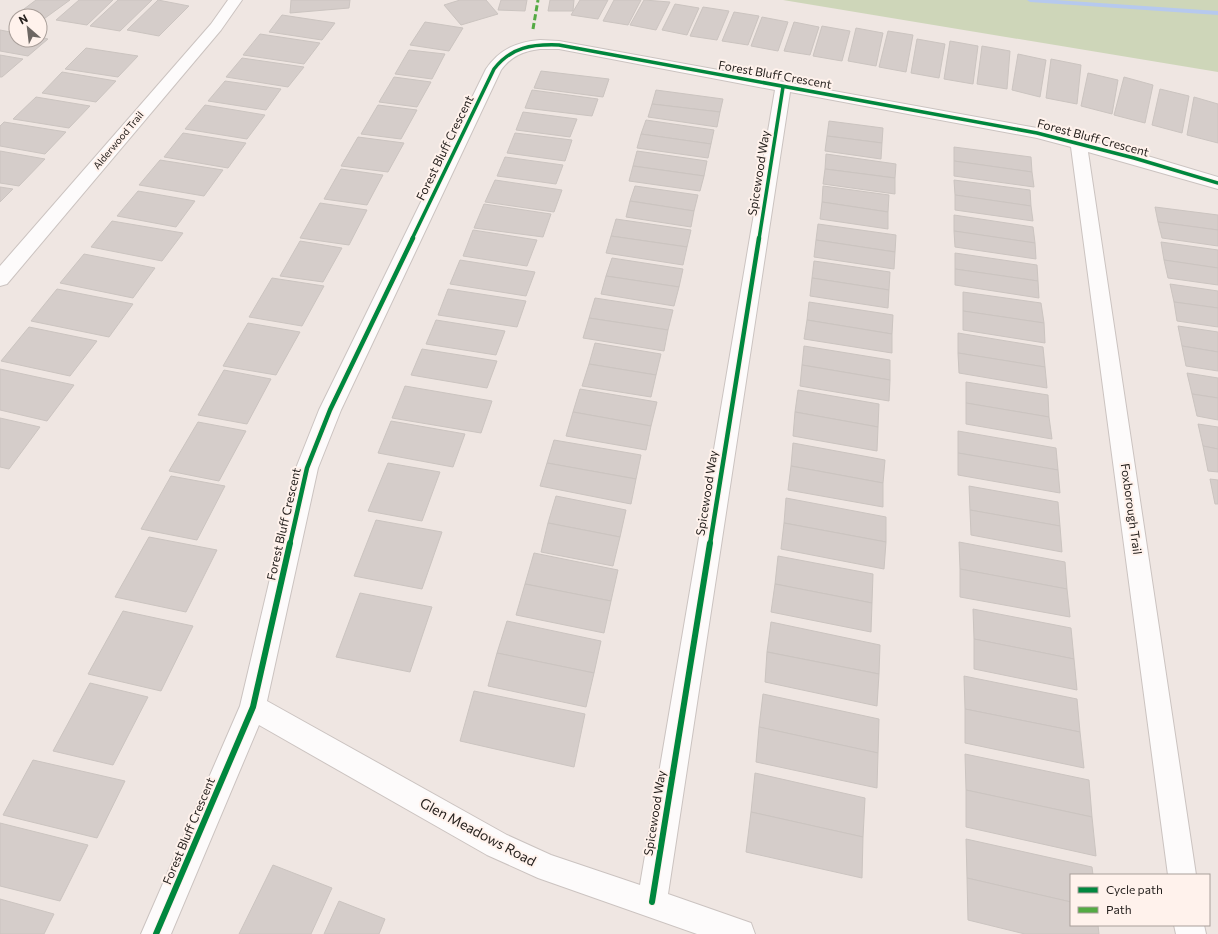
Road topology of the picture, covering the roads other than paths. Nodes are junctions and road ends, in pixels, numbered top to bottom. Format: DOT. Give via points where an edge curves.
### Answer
graph roads {
  1 [pos="235,0"];
  2 [pos="782,86"];
  3 [pos="1079,144"];
  4 [pos="1218,183"];
  5 [pos="0,279"];
  6 [pos="253,707"];
  7 [pos="1182,874"];
  8 [pos="652,902"];
  9 [pos="156,934"];
  10 [pos="740,934"];
  1 -- 5 [label="street, Alderwood Trail" via="216,27"];
  2 -- 3 [label="street, Forest Bluff Crescent" via="992,124"];
  2 -- 6 [label="street, Forest Bluff Crescent" via="559,45 539,44 521,47 500,60 330,410 307,468"];
  2 -- 8 [label="street, Spicewood Way"];
  3 -- 4 [label="street, Forest Bluff Crescent"];
  3 -- 7 [label="street, Foxborough Trail"];
  6 -- 8 [label="street, Glen Meadows Road" via="497,845 548,868"];
  6 -- 9 [label="street, Forest Bluff Crescent"];
  8 -- 10 [label="street, Glen Meadows Road"];
}
